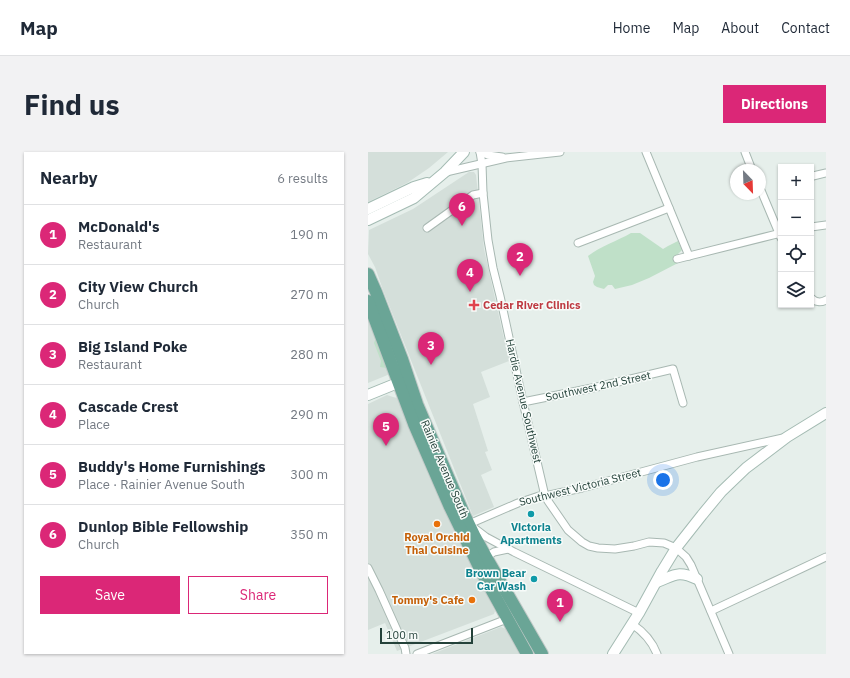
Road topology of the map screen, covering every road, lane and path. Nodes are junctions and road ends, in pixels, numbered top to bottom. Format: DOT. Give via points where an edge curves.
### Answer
graph roads {
  1 [pos="480,152"];
  2 [pos="560,152"];
  3 [pos="646,152"];
  4 [pos="745,152"];
  5 [pos="461,154"];
  6 [pos="506,158"];
  7 [pos="482,164"];
  8 [pos="750,164"];
  9 [pos="445,172"];
  10 [pos="826,173"];
  11 [pos="814,176"];
  12 [pos="433,181"];
  13 [pos="483,193"];
  14 [pos="765,200"];
  15 [pos="669,208"];
  16 [pos="368,209"];
  17 [pos="368,220"];
  18 [pos="826,225"];
  19 [pos="814,227"];
  20 [pos="427,228"];
  21 [pos="778,230"];
  22 [pos="778,235"];
  23 [pos="578,243"];
  24 [pos="688,256"];
  25 [pos="677,259"];
  26 [pos="368,274"];
  27 [pos="814,300"];
  28 [pos="826,300"];
  29 [pos="368,301"];
  30 [pos="403,381"];
  31 [pos="368,395"];
  32 [pos="523,402"];
  33 [pos="683,403"];
  34 [pos="826,413"];
  35 [pos="787,437"];
  36 [pos="546,496"];
  37 [pos="469,524"];
  38 [pos="676,548"];
  39 [pos="508,549"];
  40 [pos="486,557"];
  41 [pos="826,557"];
  42 [pos="368,568"];
  43 [pos="697,579"];
  44 [pos="657,582"];
  45 [pos="711,611"];
  46 [pos="639,613"];
  47 [pos="508,619"];
  48 [pos="632,624"];
  49 [pos="406,654"];
  50 [pos="417,654"];
  51 [pos="527,654"];
  52 [pos="542,654"];
  53 [pos="614,654"];
  54 [pos="657,654"];
  55 [pos="729,654"];
  1 -- 6 [label="street"];
  1 -- 7 [label="street, Hardie Avenue Southwest"];
  2 -- 6 [label="street"];
  3 -- 15 [label="street"];
  4 -- 8 [label="street"];
  5 -- 9 [label="main road"];
  6 -- 7 [label="street"];
  7 -- 9 [label="street"];
  7 -- 13 [label="street, Hardie Avenue Southwest"];
  9 -- 12 [label="main road"];
  10 -- 11 [label="street"];
  12 -- 16 [label="main road" via="414,187"];
  12 -- 17 [label="main road" via="414,198"];
  13 -- 20 [label="street" via="473,194"];
  13 -- 32 [label="street, Hardie Avenue Southwest" via="493,268"];
  14 -- 21 [label="street"];
  15 -- 23 [label="street"];
  15 -- 24 [label="street"];
  18 -- 19 [label="street"];
  22 -- 24 [label="street"];
  24 -- 25 [label="street"];
  26 -- 30 [label="main road, Rainier Avenue South" via="402,359"];
  27 -- 28 [label="street"];
  29 -- 30 [label="main road, Rainier Avenue South"];
  30 -- 31 [label="main road"];
  30 -- 37 [label="main road, Rainier Avenue South" via="424,421"];
  30 -- 47 [label="main road, Rainier Avenue South" via="414,424 450,507"];
  32 -- 33 [label="street, Southwest 2nd Street" via="673,370"];
  32 -- 36 [label="street, Hardie Avenue Southwest"];
  34 -- 35 [label="main road"];
  35 -- 36 [label="street, Southwest Victoria Street" via="696,457"];
  35 -- 38 [label="main road" via="746,468 721,492"];
  36 -- 37 [label="street, Southwest Victoria Street" via="518,502"];
  36 -- 38 [label="street, Hardie Avenue Southwest" via="568,530 589,546 615,549 649,542 664,543"];
  37 -- 39 [label="street"];
  37 -- 40 [label="main road, Rainier Avenue South"];
  38 -- 43 [label="street" via="686,557"];
  38 -- 44 [label="main road"];
  39 -- 40 [label="street"];
  39 -- 46 [label="street"];
  40 -- 52 [label="main road, Rainier Avenue South"];
  41 -- 45 [label="street"];
  42 -- 49 [label="street"];
  43 -- 44 [label="main road" via="681,574"];
  43 -- 45 [label="street"];
  44 -- 46 [label="main road"];
  45 -- 55 [label="street"];
  46 -- 48 [label="main road"];
  47 -- 50 [label="street"];
  47 -- 51 [label="main road, Rainier Avenue South"];
  48 -- 53 [label="main road"];
  48 -- 54 [label="street" via="649,638"];
}
